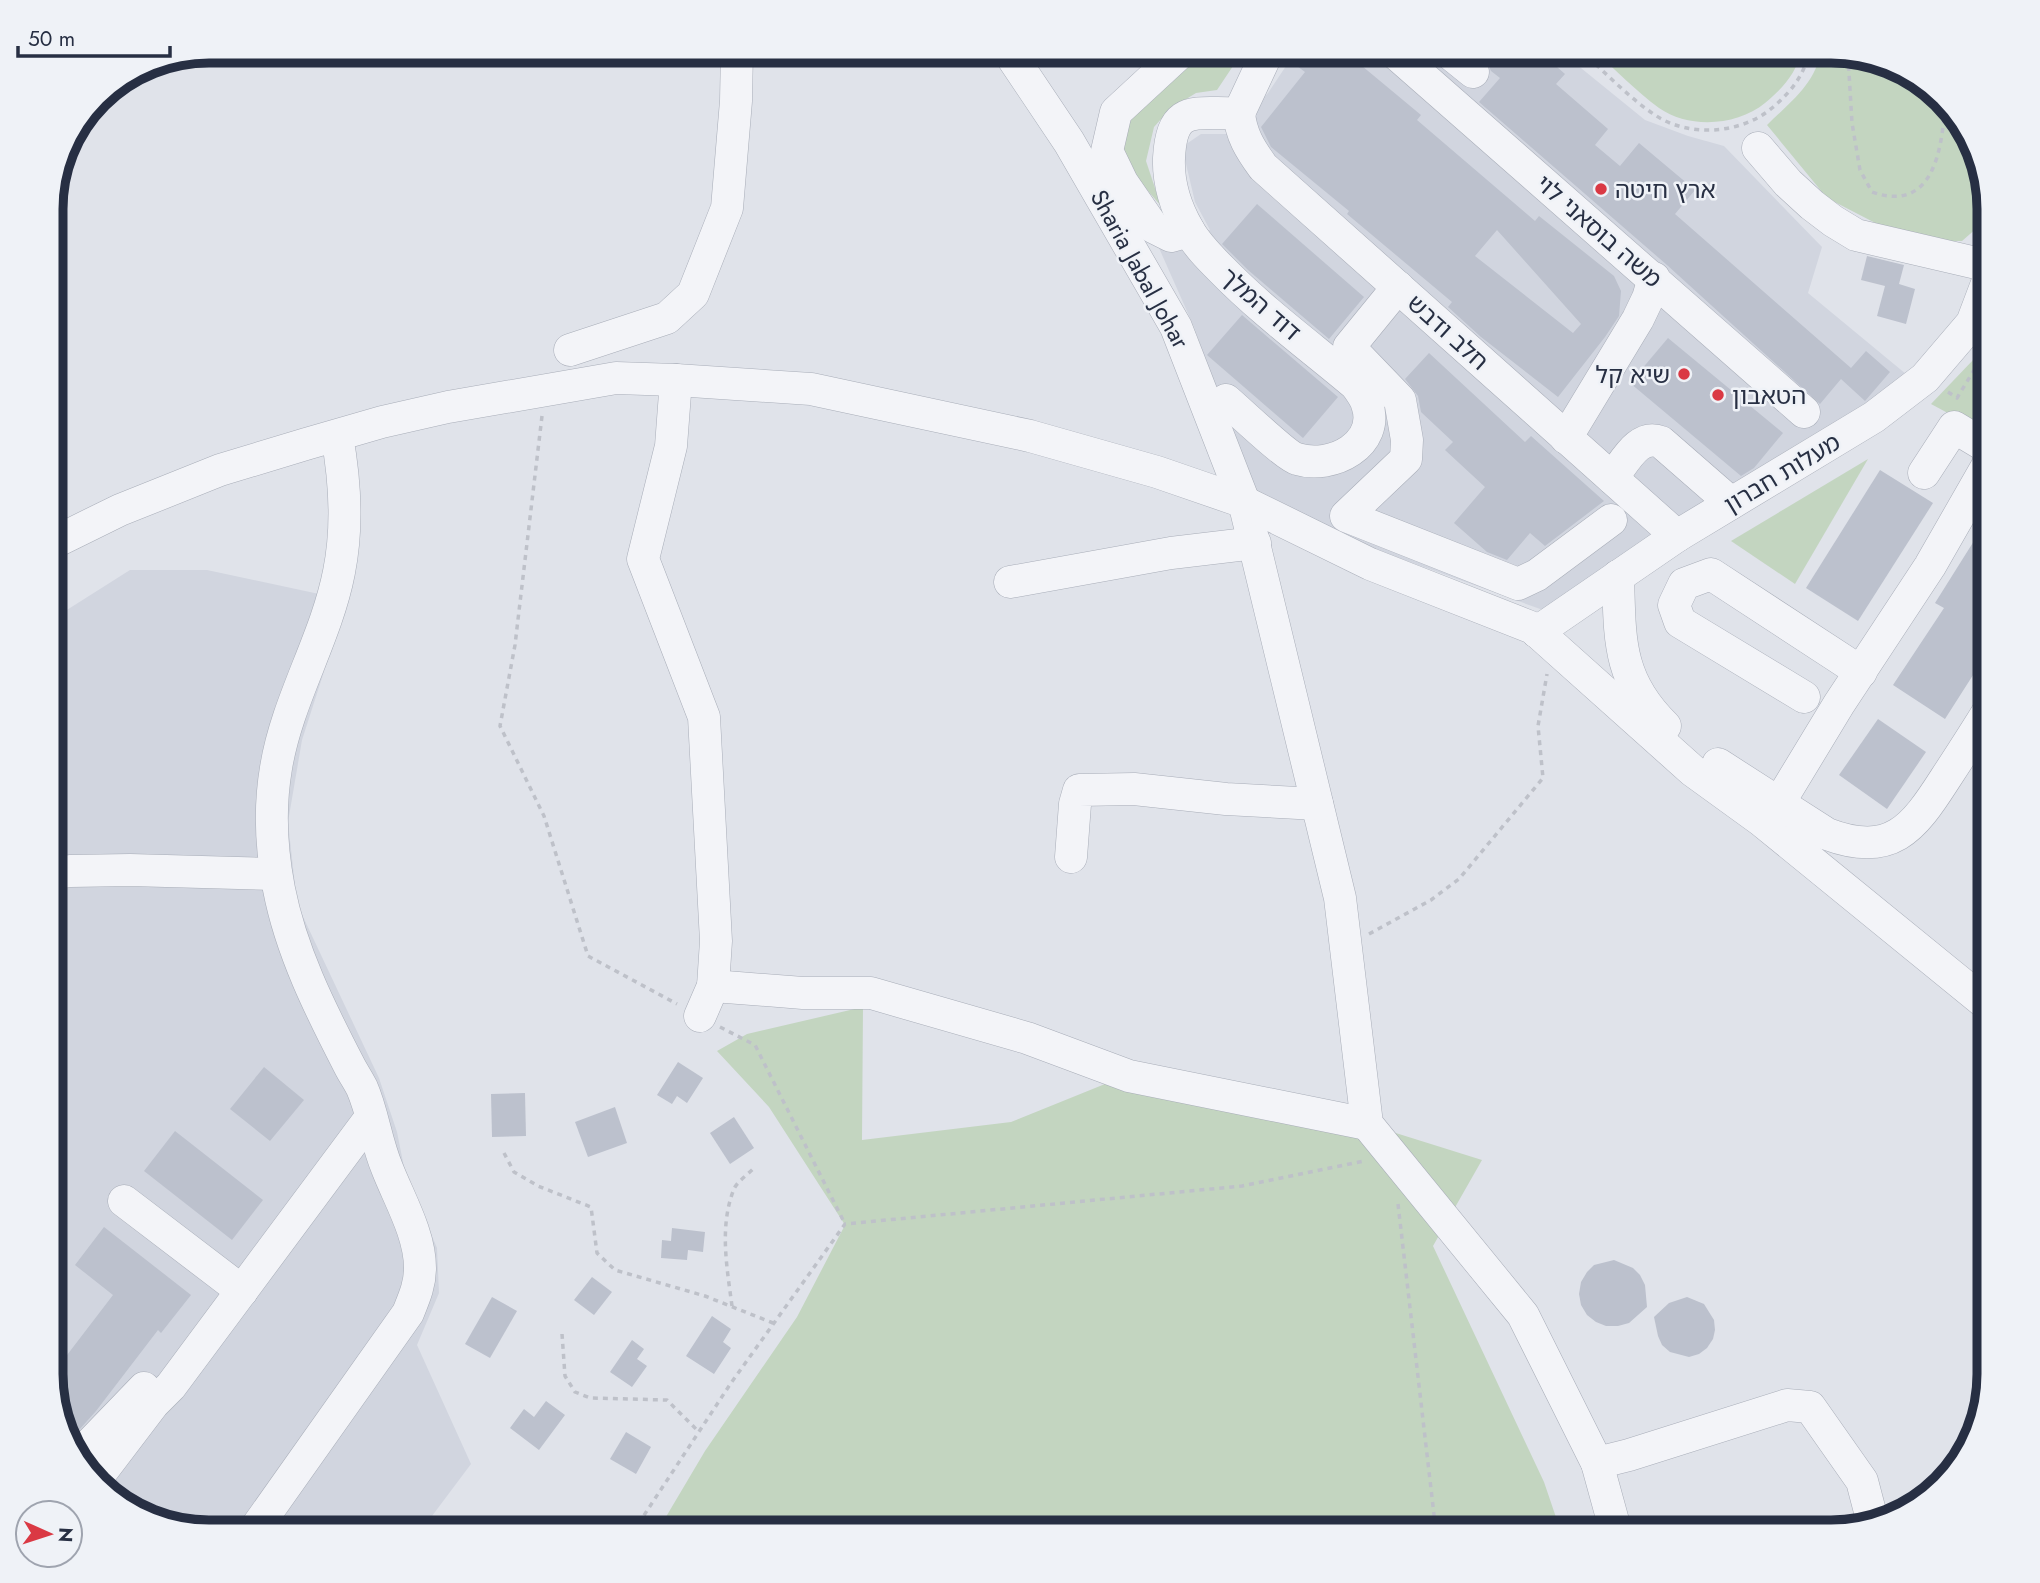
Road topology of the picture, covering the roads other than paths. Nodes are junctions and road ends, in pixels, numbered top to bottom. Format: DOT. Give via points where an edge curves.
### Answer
graph roads {
  1 [pos="737,63"];
  2 [pos="1016,63"];
  3 [pos="1169,63"];
  4 [pos="1263,63"];
  5 [pos="1409,63"];
  6 [pos="1461,63"];
  7 [pos="1472,72"];
  8 [pos="1240,113"];
  9 [pos="1758,148"];
  10 [pos="1189,231"];
  11 [pos="1977,263"];
  12 [pos="1654,278"];
  13 [pos="1398,287"];
  14 [pos="1977,310"];
  15 [pos="570,350"];
  16 [pos="676,380"];
  17 [pos="1226,400"];
  18 [pos="1804,412"];
  19 [pos="337,436"];
  20 [pos="1566,438"];
  21 [pos="1977,441"];
  22 [pos="1924,474"];
  23 [pos="1612,478"];
  24 [pos="1977,484"];
  25 [pos="1244,502"];
  26 [pos="1731,503"];
  27 [pos="1611,520"];
  28 [pos="1677,536"];
  29 [pos="63,538"];
  30 [pos="1255,543"];
  31 [pos="1618,576"];
  32 [pos="1010,582"];
  33 [pos="1545,639"];
  34 [pos="1861,672"];
  35 [pos="1804,697"];
  36 [pos="1977,729"];
  37 [pos="1779,803"];
  38 [pos="1317,804"];
  39 [pos="1071,857"];
  40 [pos="63,872"];
  41 [pos="276,873"];
  42 [pos="713,985"];
  43 [pos="1977,996"];
  44 [pos="700,1016"];
  45 [pos="371,1117"];
  46 [pos="1367,1124"];
  47 [pos="124,1201"];
  48 [pos="242,1291"];
  49 [pos="172,1386"];
  50 [pos="85,1451"];
  51 [pos="1597,1463"];
  52 [pos="101,1472"];
  53 [pos="1870,1515"];
  54 [pos="261,1520"];
  55 [pos="1613,1520"];
  1 -- 15 [label="street" via="727,208 694,294 667,318"];
  2 -- 25 [label="street, Sharia Jabal Johar" via="1069,142 1176,327"];
  3 -- 10 [label="street" via="1116,112 1107,151 1153,227 1171,236"];
  4 -- 8 [label="street"];
  5 -- 12 [label="street, משה בוסאני לוי"];
  6 -- 7 [label="street"];
  8 -- 10 [label="street, דוד המלך" via="1192,113 1172,131 1169,174"];
  8 -- 13 [label="street, חלב ודבש" via="1247,144 1263,167"];
  9 -- 11 [label="street" via="1812,205 1856,235"];
  10 -- 17 [label="street, דוד המלך" via="1241,289 1356,385 1367,404 1369,423 1361,441 1334,461 1295,459"];
  12 -- 18 [label="street, משה בוסאני לוי"];
  12 -- 20 [label="street" via="1638,319"];
  13 -- 20 [label="street, חלב ודבש"];
  13 -- 27 [label="street" via="1349,347 1400,400 1406,459 1346,516 1518,584"];
  14 -- 26 [label="street, מעלות חברון" via="1972,323 1925,377 1874,417"];
  16 -- 19 [label="street" via="616,378 448,407"];
  16 -- 25 [label="street" via="811,390 1004,431 1157,472"];
  16 -- 42 [label="street" via="671,446 643,559 704,718 716,941"];
  19 -- 29 [label="street" via="220,470"];
  19 -- 41 [label="street" via="345,492 340,571 276,766 272,850"];
  20 -- 23 [label="street, חלב ודבש"];
  21 -- 22 [label="street" via="1954,427"];
  23 -- 26 [label="street" via="1641,442 1652,438"];
  23 -- 28 [label="street, חלב ודבש"];
  24 -- 34 [label="street"];
  25 -- 30 [label="street, Sharia Jabal Johar"];
  25 -- 33 [label="street" via="1370,564 1533,628"];
  26 -- 28 [label="street, מעלות חברון"];
  28 -- 31 [label="street, מעלות חברון"];
  30 -- 32 [label="street" via="1171,552"];
  30 -- 38 [label="street, Sharia Jabal Johar"];
  31 -- 33 [label="street, מעלות חברון"];
  31 -- 37 [label="street" via="1624,662 1649,710 1706,756"];
  33 -- 43 [label="street" via="1693,771 1762,821"];
  34 -- 35 [label="street" via="1711,574 1684,584 1674,606 1680,622"];
  34 -- 37 [label="street"];
  36 -- 37 [label="street" via="1927,807 1909,829 1892,838 1845,840 1827,834"];
  38 -- 39 [label="street" via="1134,789 1079,790"];
  38 -- 46 [label="street, Sharia Jabal Johar" via="1340,898"];
  40 -- 41 [label="street"];
  41 -- 45 [label="street" via="293,943 362,1088"];
  42 -- 44 [label="street"];
  42 -- 46 [label="street" via="871,993 1027,1038 1129,1076"];
  45 -- 48 [label="street"];
  45 -- 54 [label="street" via="377,1145 418,1244 417,1290 408,1313"];
  46 -- 51 [label="street" via="1523,1315"];
  47 -- 48 [label="street"];
  48 -- 49 [label="street"];
  49 -- 50 [label="street" via="154,1383 139,1391"];
  49 -- 52 [label="street"];
  51 -- 53 [label="street" via="1787,1405 1810,1407 1862,1481"];
  51 -- 55 [label="street"];
}
